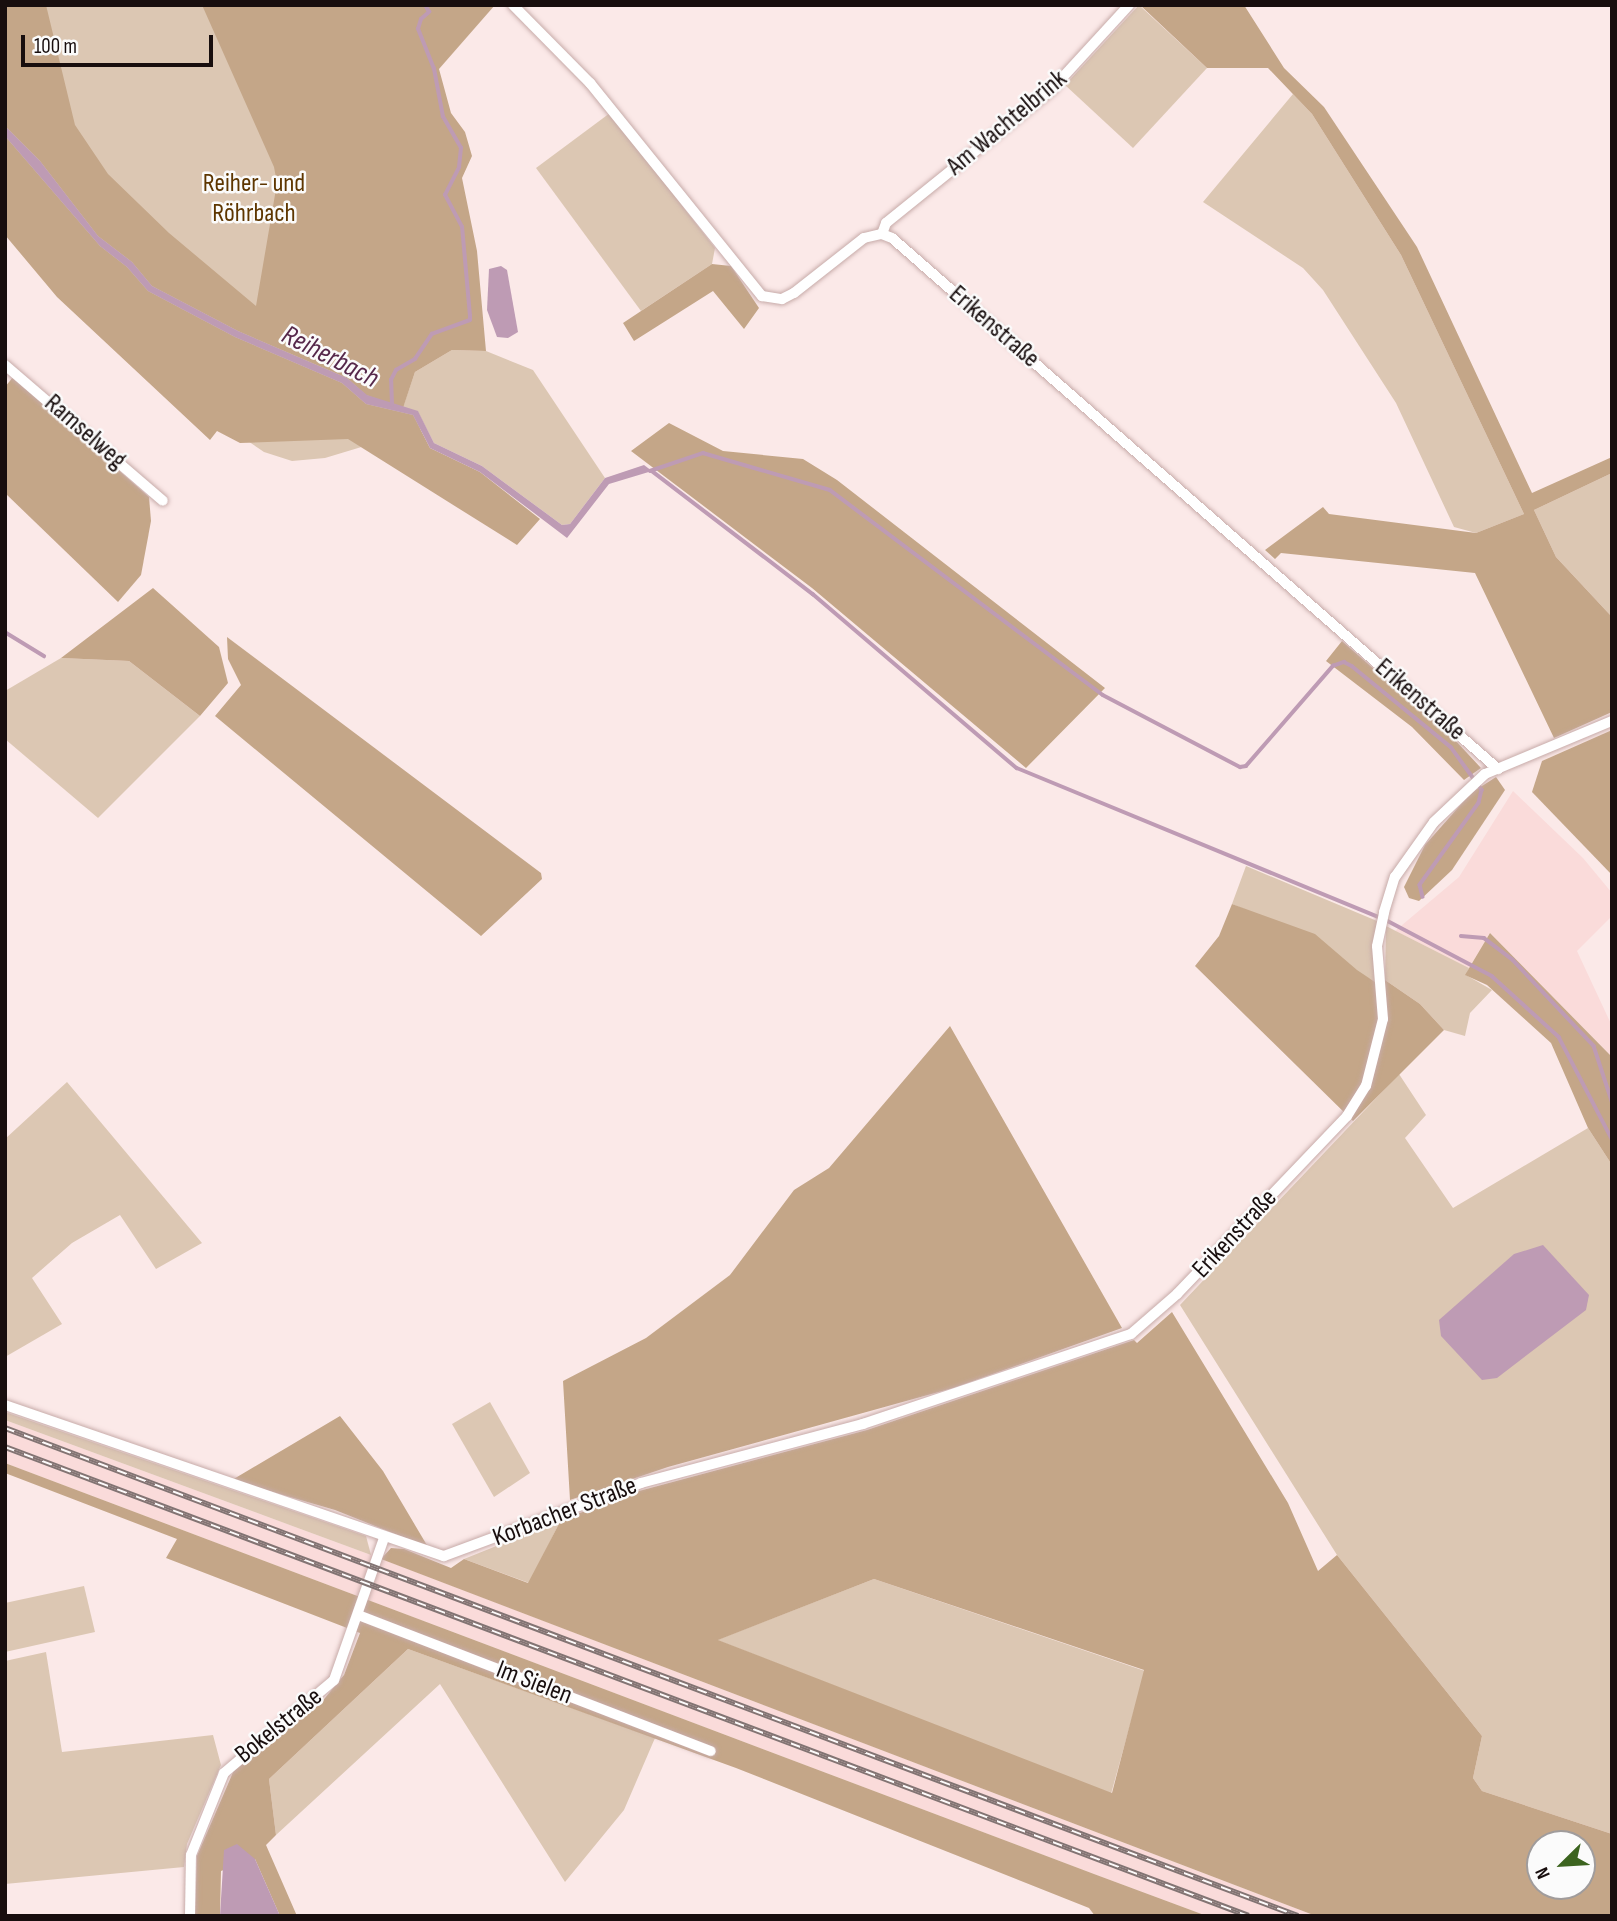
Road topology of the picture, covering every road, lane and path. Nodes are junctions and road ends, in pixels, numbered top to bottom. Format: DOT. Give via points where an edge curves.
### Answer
graph roads {
  1 [pos="513,5"];
  2 [pos="1129,5"];
  3 [pos="882,234"];
  4 [pos="5,365"];
  5 [pos="163,501"];
  6 [pos="1612,721"];
  7 [pos="1499,769"];
  8 [pos="1131,1334"];
  9 [pos="5,1405"];
  10 [pos="384,1538"];
  11 [pos="358,1615"];
  12 [pos="710,1751"];
  13 [pos="190,1916"];
  1 -- 3 [label="street" via="590,83 762,296 782,299 794,293 864,238"];
  2 -- 3 [label="street, Am Wachtelbrink" via="1052,89 886,223"];
  3 -- 7 [label="street, Erikenstraße" via="892,238"];
  4 -- 5 [label="street, Ramselweg"];
  6 -- 7 [label="street, Erikenstraße"];
  7 -- 8 [label="street, Erikenstraße" via="1468,788 1415,845 1395,877 1377,946 1383,1018 1366,1086 1347,1116 1177,1294"];
  8 -- 10 [label="street, Korbacher Straße" via="863,1424 614,1491 456,1554 425,1552"];
  9 -- 10 [label="street, Korbacher Straße"];
  10 -- 11 [label="street, Bokelstraße"];
  11 -- 12 [label="street, Im Sielen"];
  11 -- 13 [label="street, Bokelstraße" via="334,1681 224,1773 191,1855"];
}
